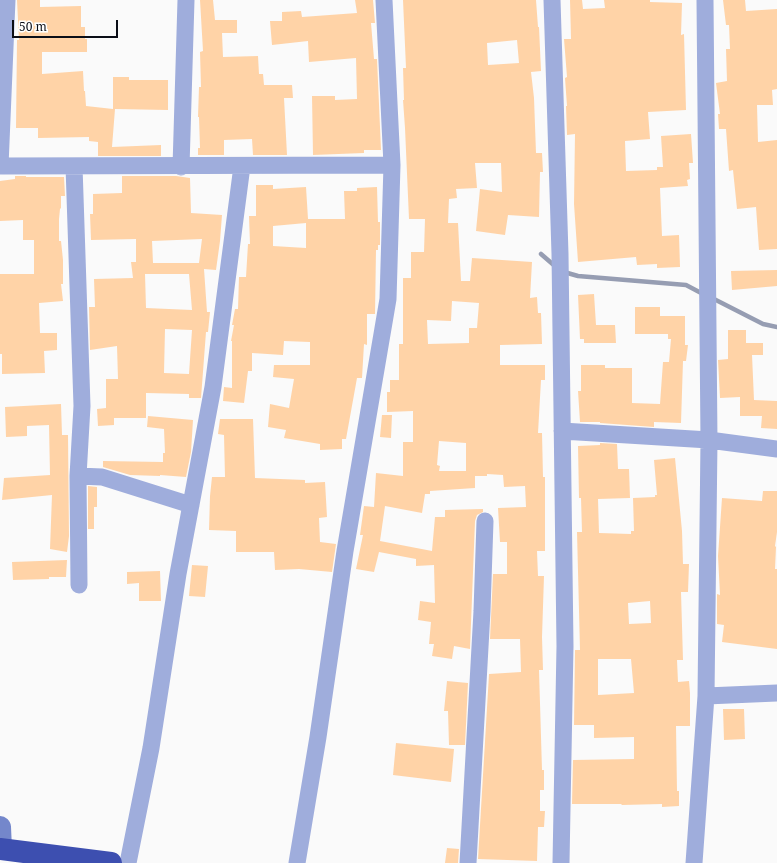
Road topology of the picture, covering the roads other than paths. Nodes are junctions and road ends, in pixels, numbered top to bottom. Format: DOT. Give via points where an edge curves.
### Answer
graph roads {
  1 [pos="7,0"];
  2 [pos="186,0"];
  3 [pos="384,0"];
  4 [pos="552,0"];
  5 [pos="705,0"];
  6 [pos="392,165"];
  7 [pos="0,166"];
  8 [pos="74,166"];
  9 [pos="181,166"];
  10 [pos="242,166"];
  11 [pos="562,431"];
  12 [pos="709,440"];
  13 [pos="777,449"];
  14 [pos="78,476"];
  15 [pos="191,505"];
  16 [pos="485,521"];
  17 [pos="79,585"];
  18 [pos="777,692"];
  19 [pos="706,696"];
  20 [pos="0,827"];
  21 [pos="0,849"];
  22 [pos="111,863"];
  23 [pos="128,863"];
  24 [pos="297,863"];
  25 [pos="468,863"];
  26 [pos="561,863"];
  27 [pos="694,863"];
  1 -- 7 [label="street"];
  2 -- 9 [label="street"];
  3 -- 6 [label="street"];
  4 -- 11 [label="street" via="560,254"];
  5 -- 12 [label="street"];
  6 -- 10 [label="street"];
  6 -- 24 [label="street" via="388,299 345,551"];
  7 -- 8 [label="street"];
  8 -- 9 [label="street"];
  8 -- 14 [label="street" via="82,406"];
  9 -- 10 [label="street"];
  10 -- 15 [label="street" via="213,387"];
  11 -- 12 [label="street"];
  11 -- 26 [label="street" via="565,646"];
  12 -- 13 [label="street"];
  12 -- 19 [label="street"];
  14 -- 15 [label="street" via="102,477"];
  14 -- 17 [label="street"];
  15 -- 23 [label="street" via="151,748"];
  16 -- 25 [label="street"];
  18 -- 19 [label="street"];
  19 -- 27 [label="street"];
  20 -- 21 [label="main road"];
  21 -- 22 [label="highway"];
}
